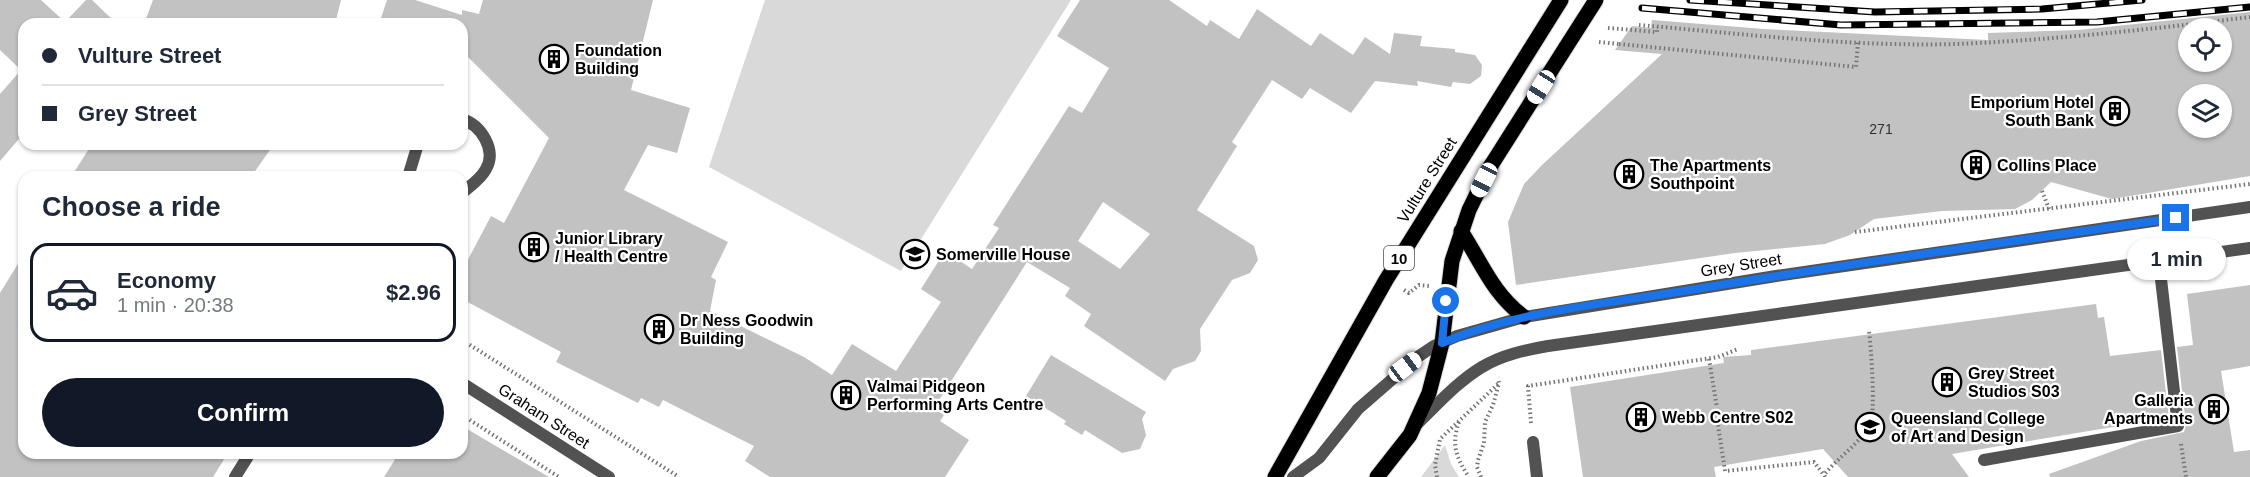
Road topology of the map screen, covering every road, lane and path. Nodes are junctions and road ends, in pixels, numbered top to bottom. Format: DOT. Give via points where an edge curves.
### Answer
graph roads {
  1 [pos="1561,0"];
  2 [pos="1596,0"];
  3 [pos="2250,17"];
  4 [pos="1640,25"];
  5 [pos="1657,27"];
  6 [pos="1608,28"];
  7 [pos="1599,42"];
  8 [pos="1858,42"];
  9 [pos="468,122"];
  10 [pos="416,150"];
  11 [pos="410,171"];
  12 [pos="2250,184"];
  13 [pos="468,188"];
  14 [pos="2042,191"];
  15 [pos="2250,207"];
  16 [pos="2049,209"];
  17 [pos="1461,231"];
  18 [pos="1855,232"];
  19 [pos="2250,248"];
  20 [pos="2159,262"];
  21 [pos="1524,317"];
  22 [pos="1869,331"];
  23 [pos="468,343"];
  24 [pos="1442,343"];
  25 [pos="1738,349"];
  26 [pos="1710,359"];
  27 [pos="468,387"];
  28 [pos="1717,408"];
  29 [pos="468,419"];
  30 [pos="1460,422"];
  31 [pos="1718,425"];
  32 [pos="1415,426"];
  33 [pos="2178,426"];
  34 [pos="1533,442"];
  35 [pos="246,459"];
  36 [pos="1984,460"];
  37 [pos="1824,476"];
  38 [pos="235,477"];
  39 [pos="559,477"];
  40 [pos="609,477"];
  41 [pos="679,477"];
  42 [pos="1275,477"];
  43 [pos="1293,477"];
  44 [pos="1377,477"];
  45 [pos="1437,477"];
  46 [pos="1469,477"];
  47 [pos="1481,477"];
  48 [pos="1537,477"];
  49 [pos="2186,477"];
  1 -- 42 [label="main road, Vulture Street / 10" via="1386,280"];
  2 -- 17 [label="main road, bridge" via="1490,167"];
  3 -- 8 [label="path" via="1955,44"];
  4 -- 5 [label="path"];
  5 -- 6 [label="path" via="1657,32"];
  5 -- 8 [label="path"];
  7 -- 8 [label="path, bridge" via="1856,67"];
  9 -- 13 [label="street" via="482,133 490,158 484,173"];
  10 -- 11 [label="street"];
  12 -- 16 [label="path"];
  14 -- 16 [label="path"];
  15 -- 21 [label="street, Grey Street"];
  16 -- 18 [label="path"];
  17 -- 21 [label="main road" via="1496,290"];
  17 -- 24 [label="main road" via="1449,274"];
  19 -- 20 [label="street"];
  20 -- 32 [label="street" via="1548,345 1505,356 1476,371"];
  20 -- 33 [label="street"];
  21 -- 24 [label="street, Grey Street"];
  22 -- 37 [label="path" via="1872,422"];
  23 -- 41 [label="path"];
  24 -- 32 [label="main road" via="1429,393"];
  24 -- 43 [label="street, Grey Street" via="1393,377 1358,409 1318,458"];
  25 -- 26 [label="path"];
  26 -- 28 [label="path"];
  26 -- 34 [label="path" via="1528,386"];
  27 -- 40 [label="street, Graham Street"];
  29 -- 39 [label="path"];
  30 -- 45 [label="path" via="1440,438"];
  30 -- 46 [label="path" via="1454,445"];
  30 -- 47 [label="path" via="1499,383 1484,429 1478,467"];
  31 -- 37 [label="path" via="1725,471 1814,462"];
  32 -- 44 [label="main road"];
  33 -- 36 [label="street"];
  33 -- 49 [label="path"];
  34 -- 48 [label="street"];
  35 -- 38 [label="street"];
}
